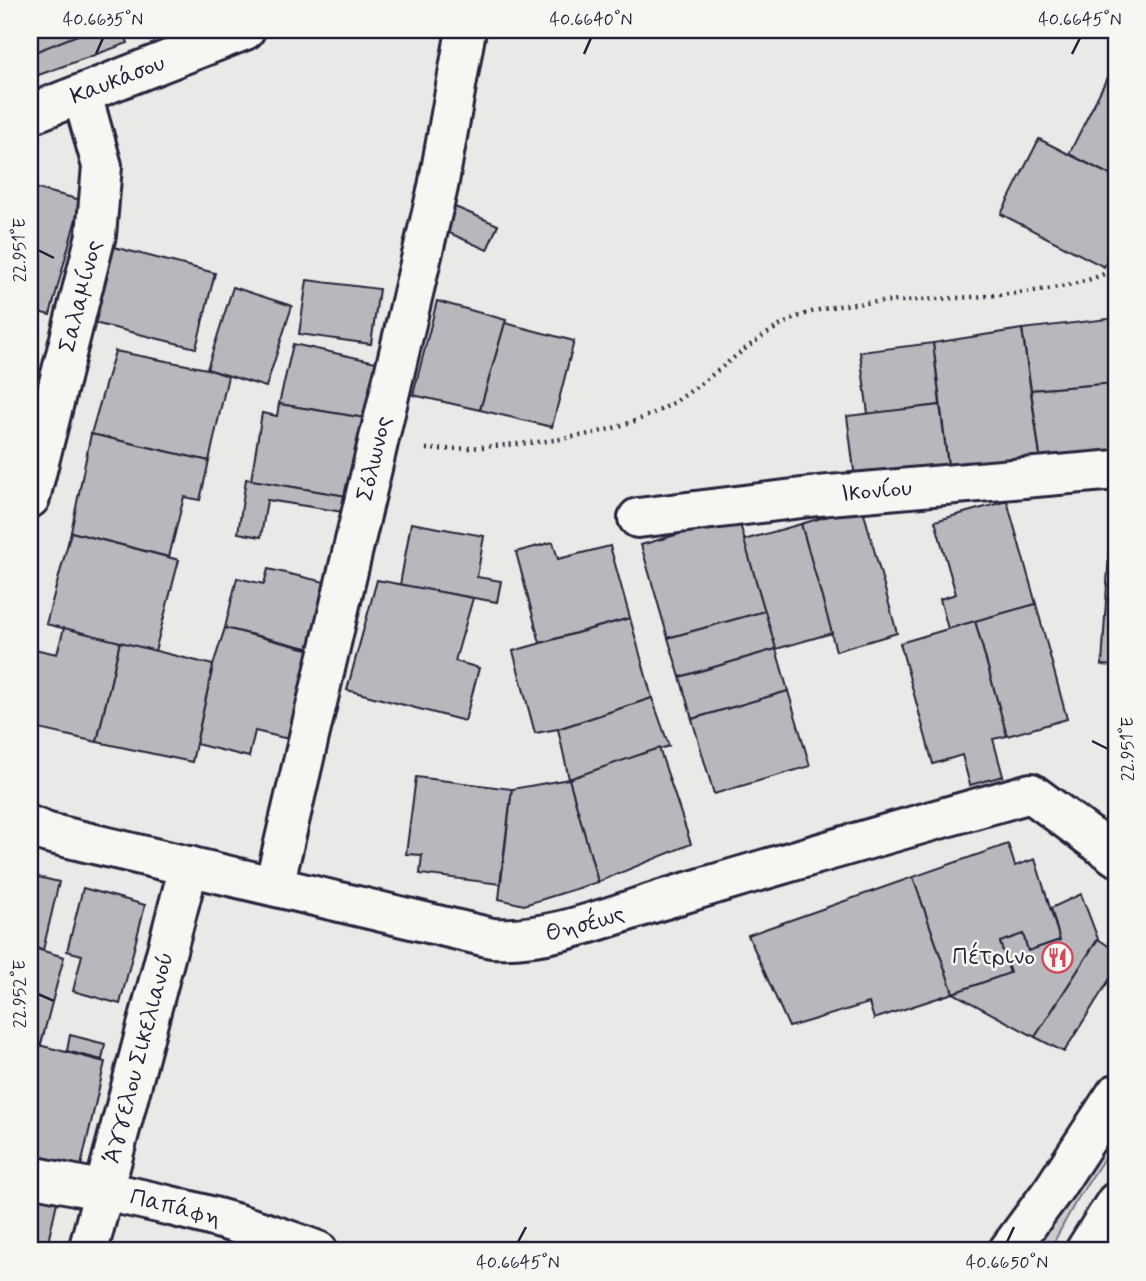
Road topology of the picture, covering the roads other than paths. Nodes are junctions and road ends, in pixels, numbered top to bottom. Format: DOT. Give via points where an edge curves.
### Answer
graph roads {
  1 [pos="245,30"];
  2 [pos="466,30"];
  3 [pos="82,94"];
  4 [pos="30,114"];
  5 [pos="1116,470"];
  6 [pos="30,498"];
  7 [pos="638,518"];
  8 [pos="30,826"];
  9 [pos="1116,856"];
  10 [pos="189,866"];
  11 [pos="274,886"];
  12 [pos="1116,1094"];
  13 [pos="30,1176"];
  14 [pos="104,1190"];
  15 [pos="88,1251"];
  16 [pos="318,1251"];
  17 [pos="1008,1251"];
  1 -- 3 [label="street, Καυκάσου"];
  2 -- 11 [label="street, Σόλωνος" via="438,187"];
  3 -- 4 [label="street, Καυκάσου"];
  3 -- 6 [label="street, Σαλαμίνος" via="102,166 96,234"];
  5 -- 7 [label="street, Ικονίου" via="818,496"];
  8 -- 10 [label="street, Θησέως"];
  9 -- 11 [label="street, Θησέως" via="1031,793 524,939 492,938"];
  10 -- 11 [label="street, Θησέως"];
  10 -- 14 [label="street, Άγγελου Σικελιανού"];
  12 -- 17 [label="street"];
  13 -- 14 [label="street, Παπάφη"];
  14 -- 15 [label="street, Άγγελου Σικελιανού"];
  14 -- 16 [label="street, Παπάφη" via="247,1226"];
}
